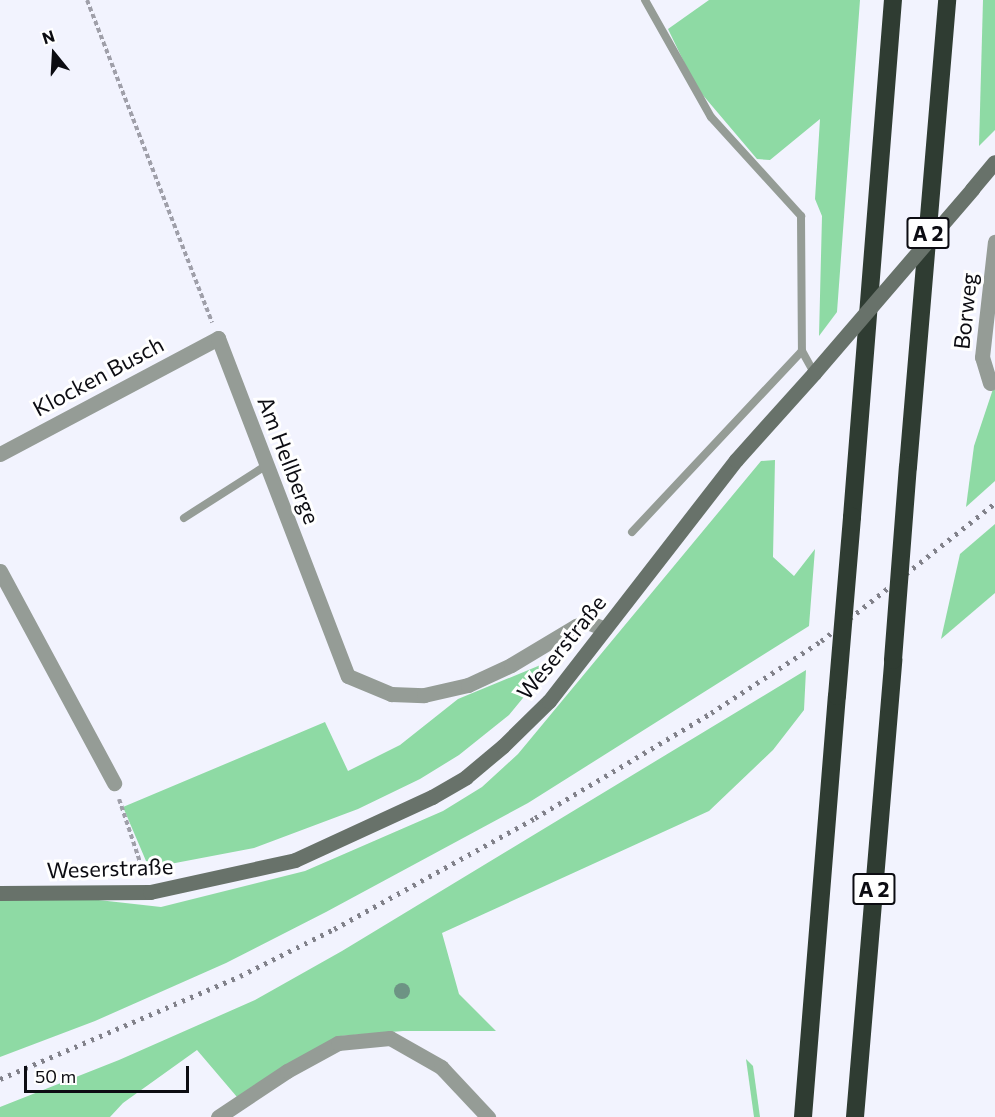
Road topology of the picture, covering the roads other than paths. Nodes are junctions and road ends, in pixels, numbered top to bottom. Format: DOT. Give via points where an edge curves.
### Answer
graph roads {
  1 [pos="645,0"];
  2 [pos="893,0"];
  3 [pos="947,0"];
  4 [pos="994,166"];
  5 [pos="995,242"];
  6 [pos="218,338"];
  7 [pos="802,351"];
  8 [pos="814,373"];
  9 [pos="990,383"];
  10 [pos="0,454"];
  11 [pos="267,465"];
  12 [pos="184,518"];
  13 [pos="632,532"];
  14 [pos="0,571"];
  15 [pos="605,629"];
  16 [pos="114,783"];
  17 [pos="0,893"];
  18 [pos="218,1117"];
  19 [pos="488,1117"];
  20 [pos="802,1117"];
  21 [pos="855,1117"];
  1 -- 7 [label="lane" via="711,117 801,216"];
  2 -- 20 [label="highway, A 2, bridge"];
  3 -- 21 [label="highway, A 2, bridge"];
  4 -- 8 [label="street, Weserstraße, bridge"];
  5 -- 9 [label="street, Borweg" via="981,357"];
  6 -- 10 [label="street, Klocken Busch"];
  6 -- 11 [label="street, Am Hellberge"];
  7 -- 8 [label="lane"];
  7 -- 13 [label="lane"];
  8 -- 15 [label="street, Weserstraße" via="736,460"];
  11 -- 12 [label="lane"];
  11 -- 15 [label="street, Am Hellberge" via="348,676 360,683 391,694 424,695 490,675 576,626 587,622"];
  14 -- 16 [label="street"];
  15 -- 17 [label="street, Weserstraße" via="549,701 466,777 432,797 295,860 150,892"];
  18 -- 19 [label="street" via="338,1043 390,1038 441,1067"];
}
